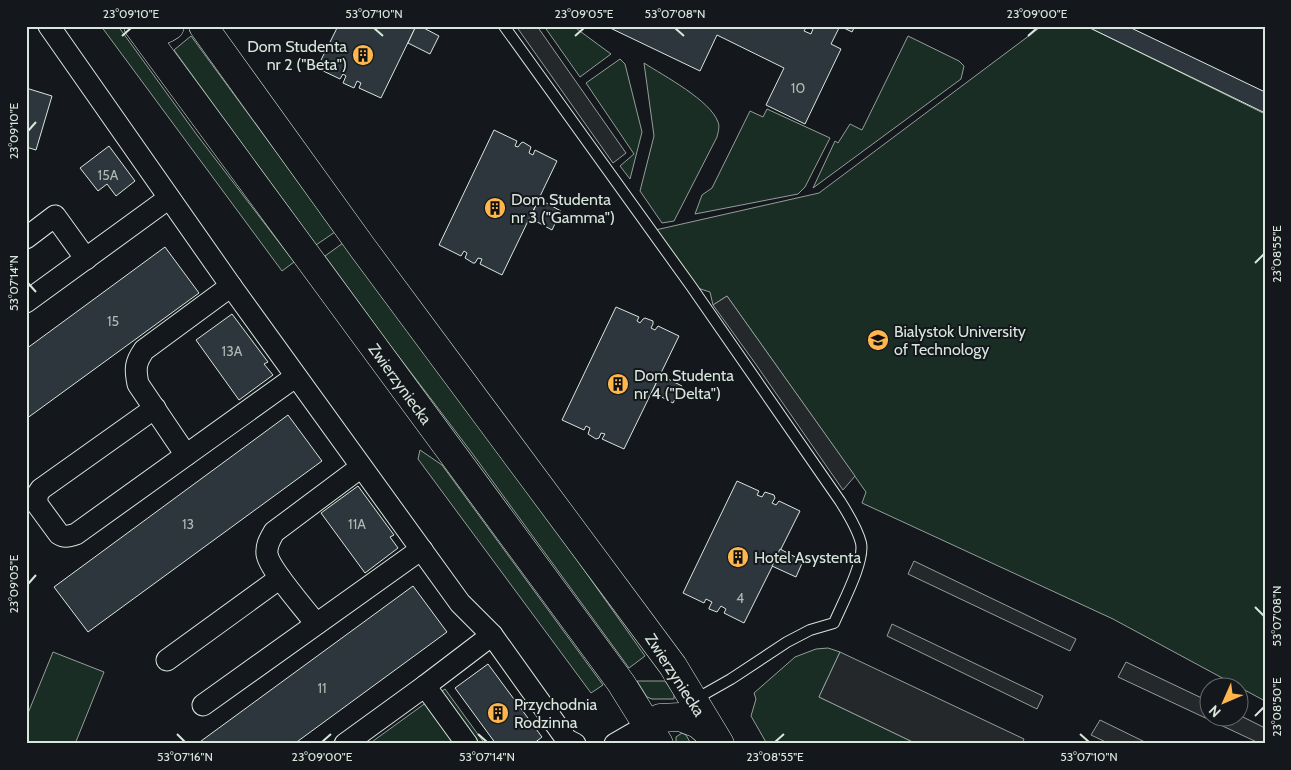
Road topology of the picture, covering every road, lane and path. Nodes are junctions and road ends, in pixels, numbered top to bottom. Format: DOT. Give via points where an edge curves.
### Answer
graph roads {
  1 [pos="49,26"];
  2 [pos="139,26"];
  3 [pos="170,26"];
  4 [pos="202,26"];
  5 [pos="504,26"];
  6 [pos="169,198"];
  7 [pos="26,238"];
  8 [pos="86,258"];
  9 [pos="231,286"];
  10 [pos="26,302"];
  11 [pos="296,377"];
  12 [pos="155,408"];
  13 [pos="186,455"];
  14 [pos="361,466"];
  15 [pos="422,550"];
  16 [pos="280,578"];
  17 [pos="316,624"];
  18 [pos="492,635"];
  19 [pos="167,660"];
  20 [pos="425,686"];
  21 [pos="693,700"];
  22 [pos="203,705"];
  23 [pos="653,734"];
  24 [pos="719,743"];
  25 [pos="345,744"];
  26 [pos="467,744"];
  27 [pos="575,744"];
  28 [pos="615,744"];
  1 -- 6 [label="street"];
  2 -- 3 [label="main road" via="154,32"];
  2 -- 23 [label="main road, Zwierzyniecka" via="621,683"];
  4 -- 21 [label="main road, Zwierzyniecka" via="672,666"];
  5 -- 21 [label="lane" via="691,286 840,502 861,544 860,563 834,623 810,630 787,642"];
  6 -- 8 [label="street"];
  6 -- 9 [label="street"];
  7 -- 8 [label="street" via="54,216"];
  8 -- 10 [label="street"];
  9 -- 11 [label="street"];
  9 -- 12 [label="street" via="144,350 137,360 138,384"];
  11 -- 13 [label="street"];
  11 -- 14 [label="street"];
  12 -- 13 [label="street"];
  12 -- 13 [label="street" via="41,489 37,504 59,534 76,534"];
  14 -- 15 [label="street"];
  14 -- 16 [label="street" via="274,532 267,555"];
  15 -- 17 [label="street"];
  15 -- 18 [label="street" via="460,603"];
  16 -- 17 [label="street"];
  16 -- 19 [label="street"];
  17 -- 22 [label="street"];
  18 -- 20 [label="street"];
  18 -- 27 [label="street" via="568,740"];
  20 -- 25 [label="street"];
  20 -- 26 [label="street"];
  21 -- 24 [label="main road, Zwierzyniecka"];
  23 -- 24 [label="main road" via="660,718 680,717 698,724"];
  23 -- 28 [label="street"];
}
